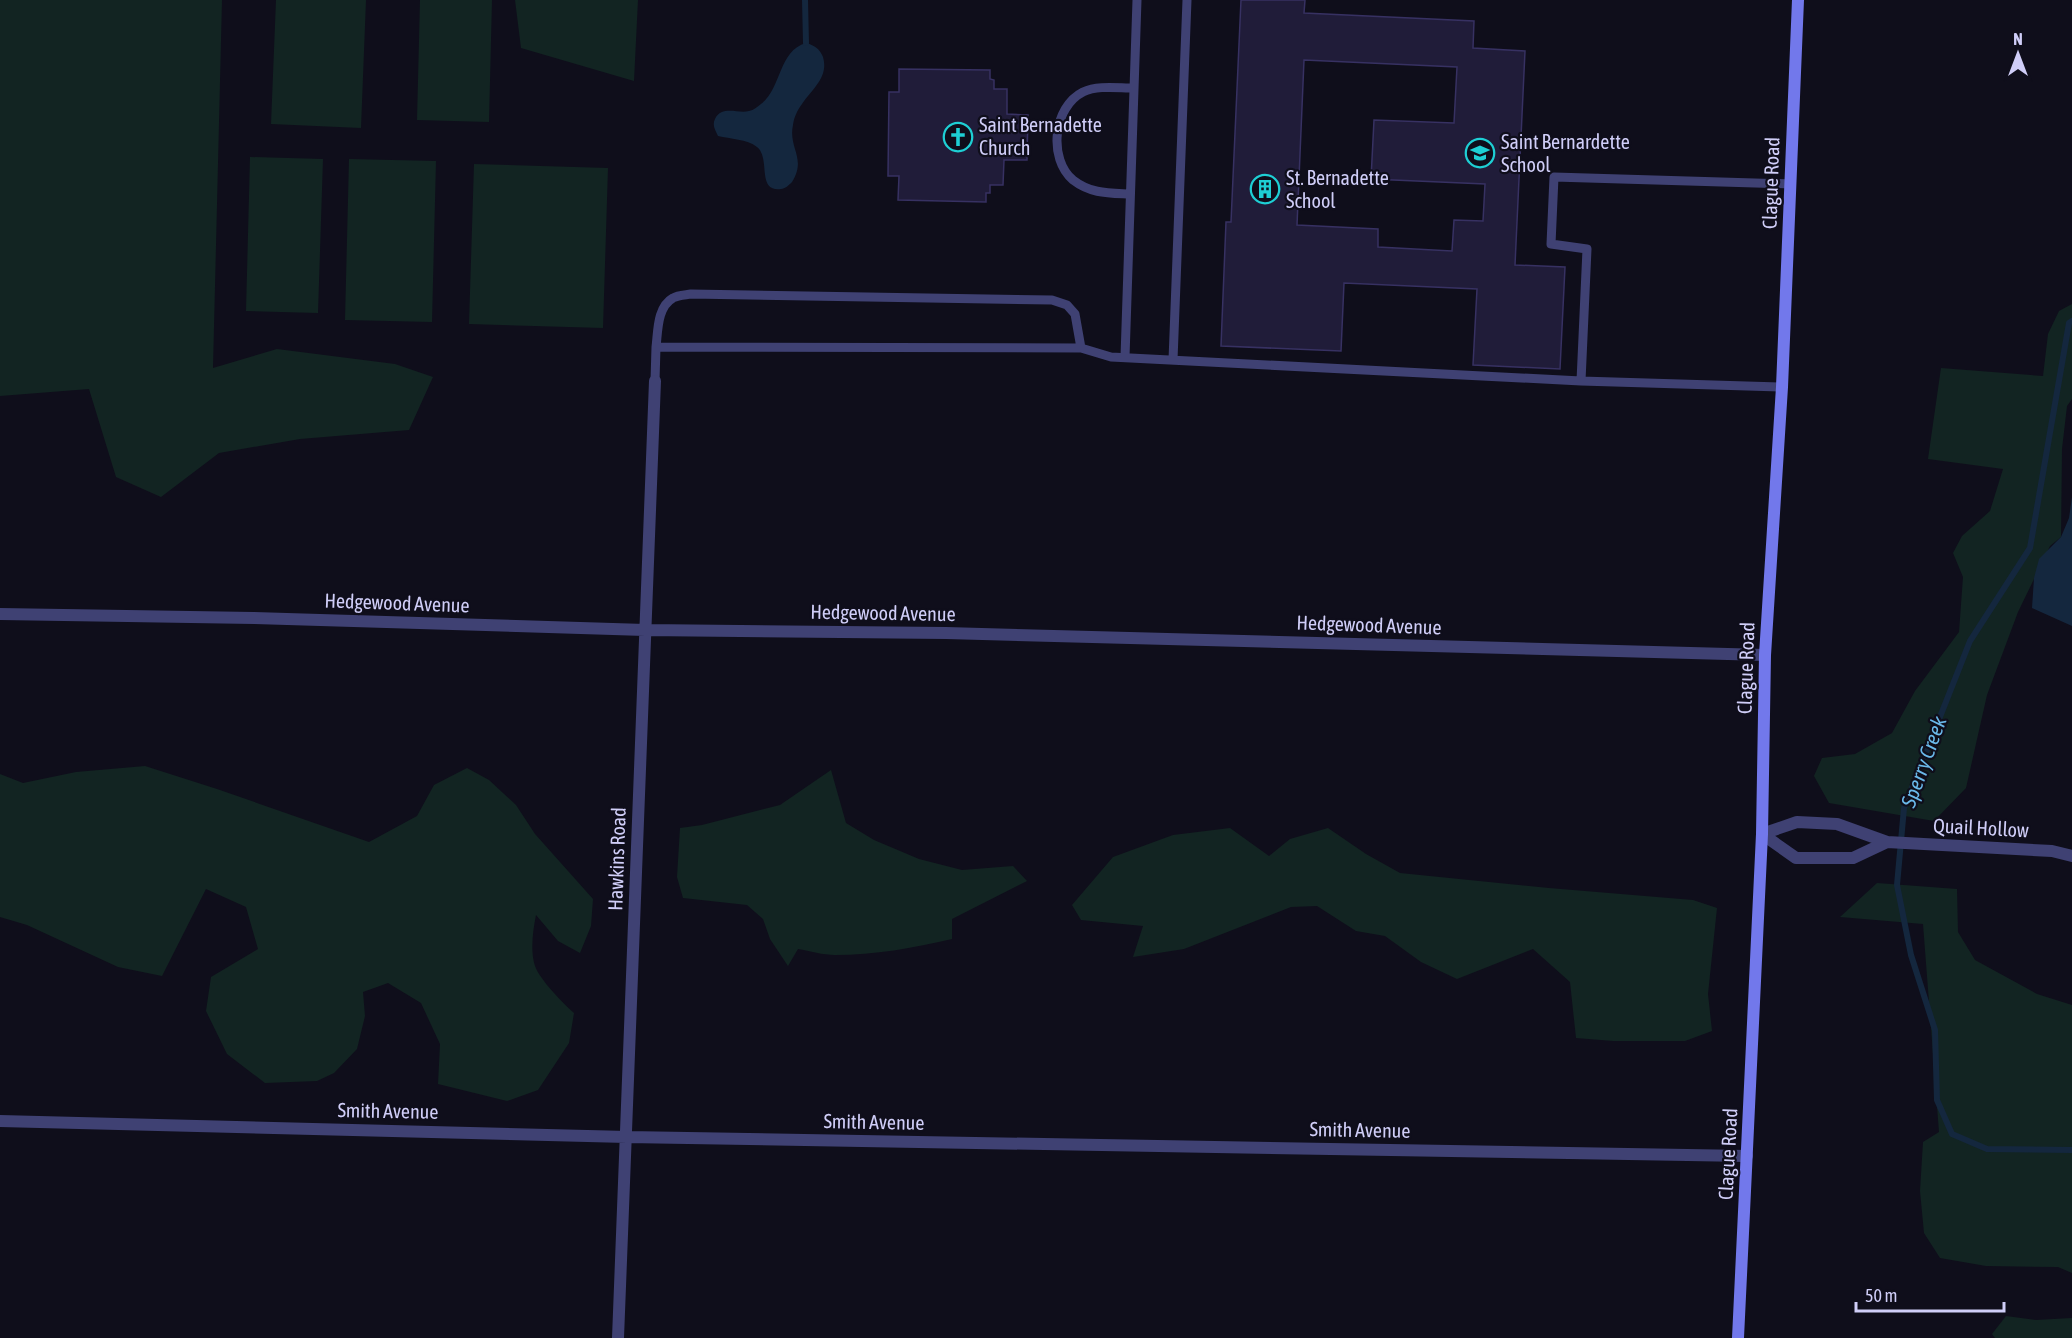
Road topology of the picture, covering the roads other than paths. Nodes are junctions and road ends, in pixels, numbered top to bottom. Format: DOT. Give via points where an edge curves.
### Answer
graph roads {
  1 [pos="1137,0"];
  2 [pos="1187,0"];
  3 [pos="1798,0"];
  4 [pos="1134,88"];
  5 [pos="1791,184"];
  6 [pos="1130,194"];
  7 [pos="656,346"];
  8 [pos="1081,348"];
  9 [pos="1125,357"];
  10 [pos="1173,360"];
  11 [pos="656,381"];
  12 [pos="1581,381"];
  13 [pos="1782,387"];
  14 [pos="0,614"];
  15 [pos="645,630"];
  16 [pos="1765,655"];
  17 [pos="1762,834"];
  18 [pos="1887,842"];
  19 [pos="2072,856"];
  20 [pos="0,1121"];
  21 [pos="627,1137"];
  22 [pos="1747,1156"];
  23 [pos="618,1338"];
  24 [pos="1738,1338"];
  1 -- 4 [label="lane"];
  2 -- 10 [label="lane"];
  3 -- 5 [label="main road, Clague Road"];
  4 -- 6 [label="lane"];
  4 -- 6 [label="lane" via="1098,88 1069,102 1056,142 1059,162 1073,179 1098,193"];
  5 -- 12 [label="lane" via="1554,177 1551,244 1587,249"];
  5 -- 13 [label="main road, Clague Road"];
  6 -- 9 [label="lane"];
  7 -- 8 [label="lane"];
  7 -- 8 [label="lane" via="663,306 673,298 691,294 1052,300 1067,305 1075,314"];
  7 -- 11 [label="lane"];
  8 -- 9 [label="lane"];
  9 -- 10 [label="lane"];
  10 -- 12 [label="lane"];
  11 -- 15 [label="street, Hawkins Road"];
  12 -- 13 [label="lane"];
  13 -- 16 [label="main road, Clague Road"];
  14 -- 15 [label="street, Hedgewood Avenue"];
  15 -- 16 [label="street, Hedgewood Avenue" via="946,633"];
  15 -- 21 [label="street, Hawkins Road"];
  16 -- 17 [label="main road, Clague Road"];
  17 -- 18 [label="street, Quail Hollow" via="1797,822 1837,824"];
  17 -- 18 [label="street, Quail Hollow" via="1796,858 1852,858"];
  17 -- 22 [label="main road, Clague Road"];
  18 -- 19 [label="street, Quail Hollow" via="2052,851"];
  20 -- 21 [label="street, Smith Avenue"];
  21 -- 22 [label="street, Smith Avenue"];
  21 -- 23 [label="street, Hawkins Road"];
  22 -- 24 [label="main road, Clague Road"];
}
